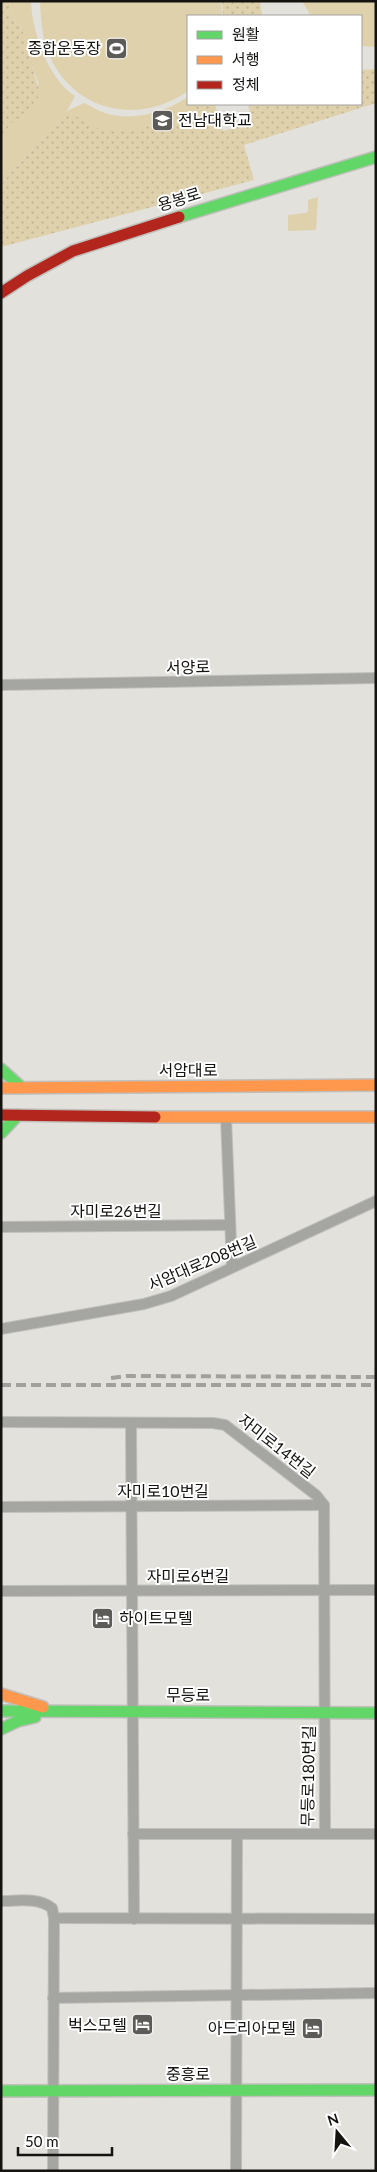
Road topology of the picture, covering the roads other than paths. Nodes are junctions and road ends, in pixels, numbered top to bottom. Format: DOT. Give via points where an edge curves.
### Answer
graph roads {
  1 [pos="376,157"];
  2 [pos="1,293"];
  3 [pos="376,678"];
  4 [pos="1,685"];
  5 [pos="1,1069"];
  6 [pos="376,1085"];
  7 [pos="1,1088"];
  8 [pos="20,1088"];
  9 [pos="1,1115"];
  10 [pos="18,1115"];
  11 [pos="376,1117"];
  12 [pos="226,1118"];
  13 [pos="1,1133"];
  14 [pos="376,1201"];
  15 [pos="230,1225"];
  16 [pos="1,1226"];
  17 [pos="232,1267"];
  18 [pos="1,1329"];
  19 [pos="1,1422"];
  20 [pos="131,1424"];
  21 [pos="324,1505"];
  22 [pos="131,1506"];
  23 [pos="1,1507"];
  24 [pos="324,1590"];
  25 [pos="376,1590"];
  26 [pos="1,1591"];
  27 [pos="132,1591"];
  28 [pos="1,1694"];
  29 [pos="1,1711"];
  30 [pos="59,1711"];
  31 [pos="133,1711"];
  32 [pos="324,1711"];
  33 [pos="376,1712"];
  34 [pos="1,1729"];
  35 [pos="133,1834"];
  36 [pos="237,1834"];
  37 [pos="325,1834"];
  38 [pos="376,1834"];
  39 [pos="1,1901"];
  40 [pos="54,1918"];
  41 [pos="134,1919"];
  42 [pos="236,1919"];
  43 [pos="376,1920"];
  44 [pos="376,1993"];
  45 [pos="236,1995"];
  46 [pos="53,1998"];
  47 [pos="236,2090"];
  48 [pos="376,2090"];
  49 [pos="1,2091"];
  50 [pos="53,2091"];
  51 [pos="53,2171"];
  52 [pos="236,2171"];
  1 -- 2 [label="main road, 용봉로" via="73,251"];
  3 -- 4 [label="street, 서양로"];
  5 -- 8 [label="main road"];
  6 -- 8 [label="main road, 서암대로"];
  7 -- 8 [label="main road, 서암대로"];
  9 -- 10 [label="main road"];
  10 -- 12 [label="main road"];
  10 -- 13 [label="main road"];
  11 -- 12 [label="main road"];
  12 -- 15 [label="street"];
  14 -- 17 [label="street, 서암대로208번길"];
  15 -- 16 [label="street, 자미로26번길"];
  15 -- 17 [label="street"];
  17 -- 18 [label="street, 서암대로208번길" via="171,1296 144,1304"];
  19 -- 20 [label="street, 자미로14번길"];
  20 -- 21 [label="street, 자미로14번길" via="226,1425 316,1495"];
  20 -- 22 [label="street"];
  21 -- 22 [label="street, 자미로10번길"];
  21 -- 24 [label="street"];
  22 -- 23 [label="street, 자미로10번길"];
  22 -- 27 [label="street"];
  24 -- 25 [label="street, 자미로6번길"];
  24 -- 27 [label="street, 자미로6번길"];
  24 -- 32 [label="street, 무등로180번길"];
  26 -- 27 [label="street, 자미로6번길"];
  27 -- 31 [label="street"];
  28 -- 30 [label="main road"];
  29 -- 30 [label="main road, 무등로"];
  30 -- 31 [label="main road, 무등로"];
  30 -- 34 [label="main road" via="18,1721"];
  31 -- 32 [label="main road, 무등로"];
  31 -- 35 [label="street"];
  32 -- 33 [label="main road, 무등로"];
  32 -- 37 [label="street, 무등로180번길"];
  35 -- 36 [label="street, 무등로180번길"];
  35 -- 41 [label="street"];
  36 -- 37 [label="street, 무등로180번길"];
  36 -- 42 [label="street"];
  37 -- 38 [label="street"];
  39 -- 40 [label="street" via="45,1903 52,1908"];
  40 -- 41 [label="street"];
  40 -- 46 [label="street"];
  41 -- 42 [label="street"];
  42 -- 43 [label="street"];
  42 -- 45 [label="street"];
  44 -- 45 [label="street"];
  45 -- 46 [label="street"];
  45 -- 47 [label="street"];
  46 -- 50 [label="street"];
  47 -- 48 [label="main road, 중흥로"];
  47 -- 50 [label="main road, 중흥로"];
  47 -- 52 [label="street"];
  49 -- 50 [label="main road, 중흥로"];
  50 -- 51 [label="street"];
}
